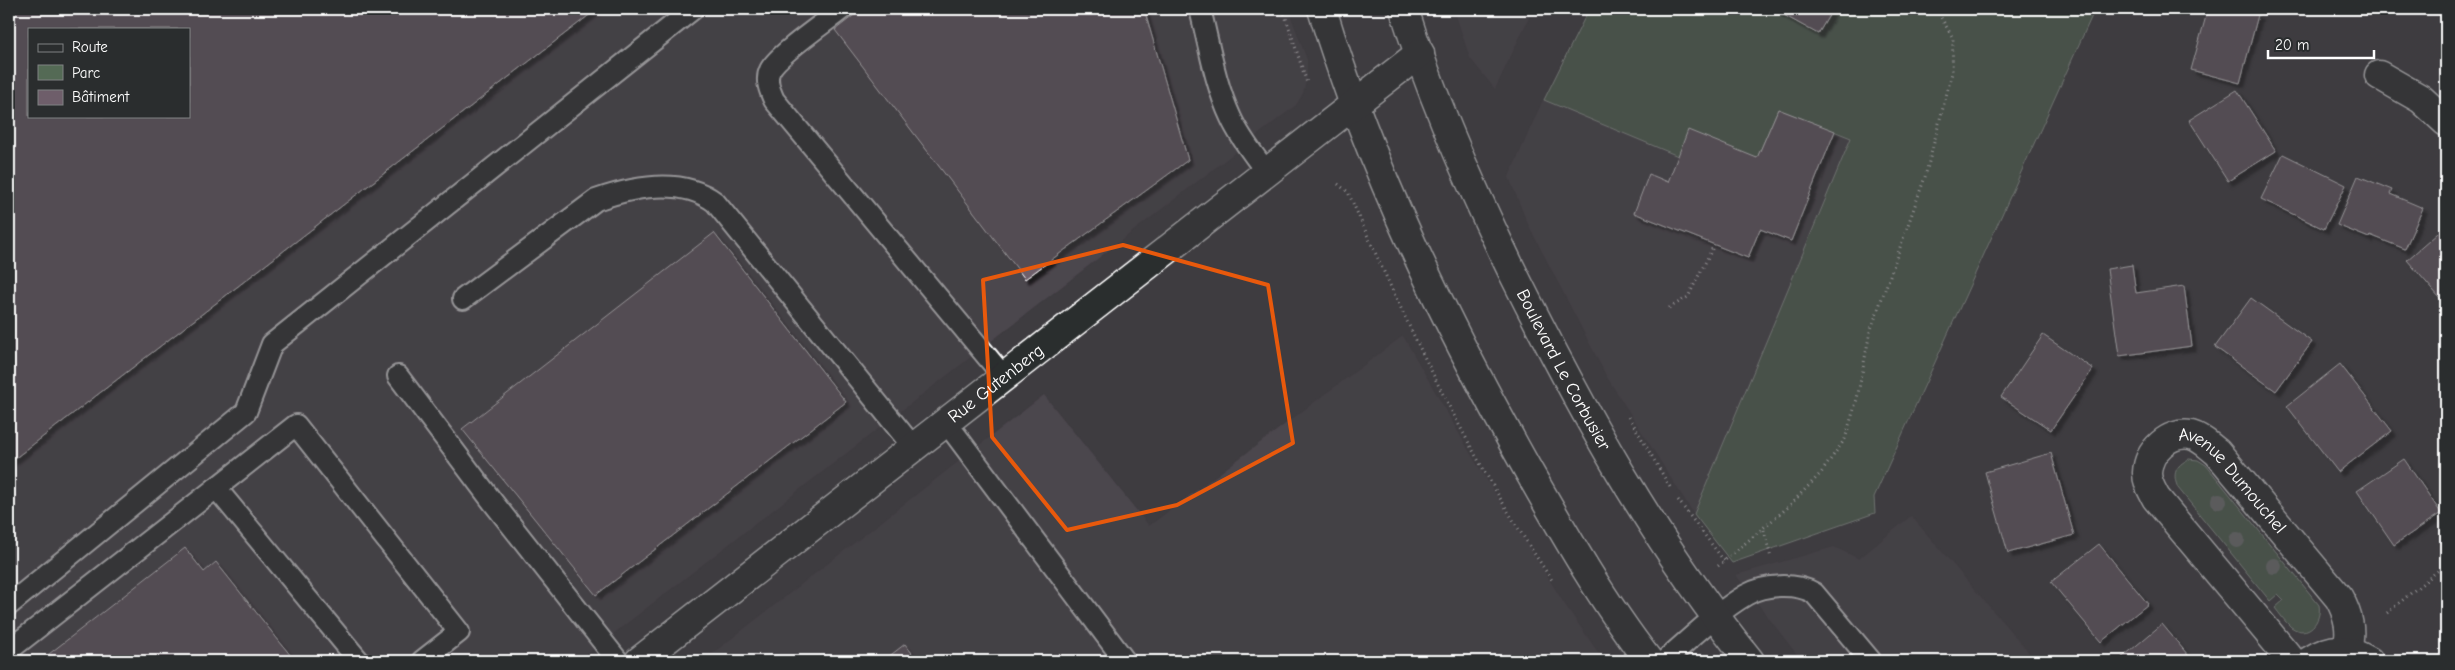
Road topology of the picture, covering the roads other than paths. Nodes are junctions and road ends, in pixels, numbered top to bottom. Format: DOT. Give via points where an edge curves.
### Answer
graph roads {
  1 [pos="693,9"];
  2 [pos="842,9"];
  3 [pos="1200,9"];
  4 [pos="1322,9"];
  5 [pos="1404,9"];
  6 [pos="1420,53"];
  7 [pos="2379,74"];
  8 [pos="1354,106"];
  9 [pos="2446,122"];
  10 [pos="1267,173"];
  11 [pos="463,299"];
  12 [pos="398,376"];
  13 [pos="1004,377"];
  14 [pos="946,422"];
  15 [pos="914,448"];
  16 [pos="216,488"];
  17 [pos="9,604"];
  18 [pos="1717,617"];
  19 [pos="9,650"];
  20 [pos="2358,656"];
  21 [pos="359,661"];
  22 [pos="422,661"];
  23 [pos="618,661"];
  24 [pos="639,661"];
  25 [pos="1125,661"];
  26 [pos="1649,661"];
  27 [pos="1664,661"];
  28 [pos="1750,661"];
  29 [pos="1871,661"];
  30 [pos="2292,661"];
  31 [pos="2309,661"];
  1 -- 17 [label="lane" via="272,344 246,412"];
  2 -- 13 [label="lane" via="781,57 770,70 768,80 774,100"];
  3 -- 10 [label="lane" via="1220,92 1230,117"];
  4 -- 8 [label="street"];
  5 -- 6 [label="street, Boulevard Le Corbusier"];
  6 -- 8 [label="street"];
  6 -- 18 [label="street, Boulevard Le Corbusier" via="1479,201 1574,392 1660,536"];
  7 -- 9 [label="street" via="2421,99"];
  8 -- 10 [label="street, Rue Gutenberg"];
  8 -- 26 [label="street" via="1410,241 1476,376 1559,523"];
  10 -- 13 [label="street, Rue Gutenberg"];
  11 -- 15 [label="lane" via="596,200 658,187 682,188 704,194 715,202"];
  12 -- 23 [label="lane"];
  13 -- 14 [label="street, Rue Gutenberg"];
  14 -- 15 [label="street, Rue Gutenberg"];
  14 -- 25 [label="lane"];
  15 -- 24 [label="street, Rue Gutenberg"];
  16 -- 19 [label="lane"];
  16 -- 21 [label="lane"];
  16 -- 22 [label="lane" via="296,425 459,632"];
  18 -- 27 [label="lane"];
  18 -- 28 [label="street, Boulevard Le Corbusier"];
  18 -- 29 [label="lane" via="1747,594 1789,586 1807,589 1814,593"];
  20 -- 30 [label="street, Avenue Dumouchel" via="2346,610 2339,598 2217,452 2192,436 2174,435 2165,440 2150,461 2147,472 2156,498"];
  20 -- 31 [label="street, Avenue Dumouchel" via="2329,651"];
}
